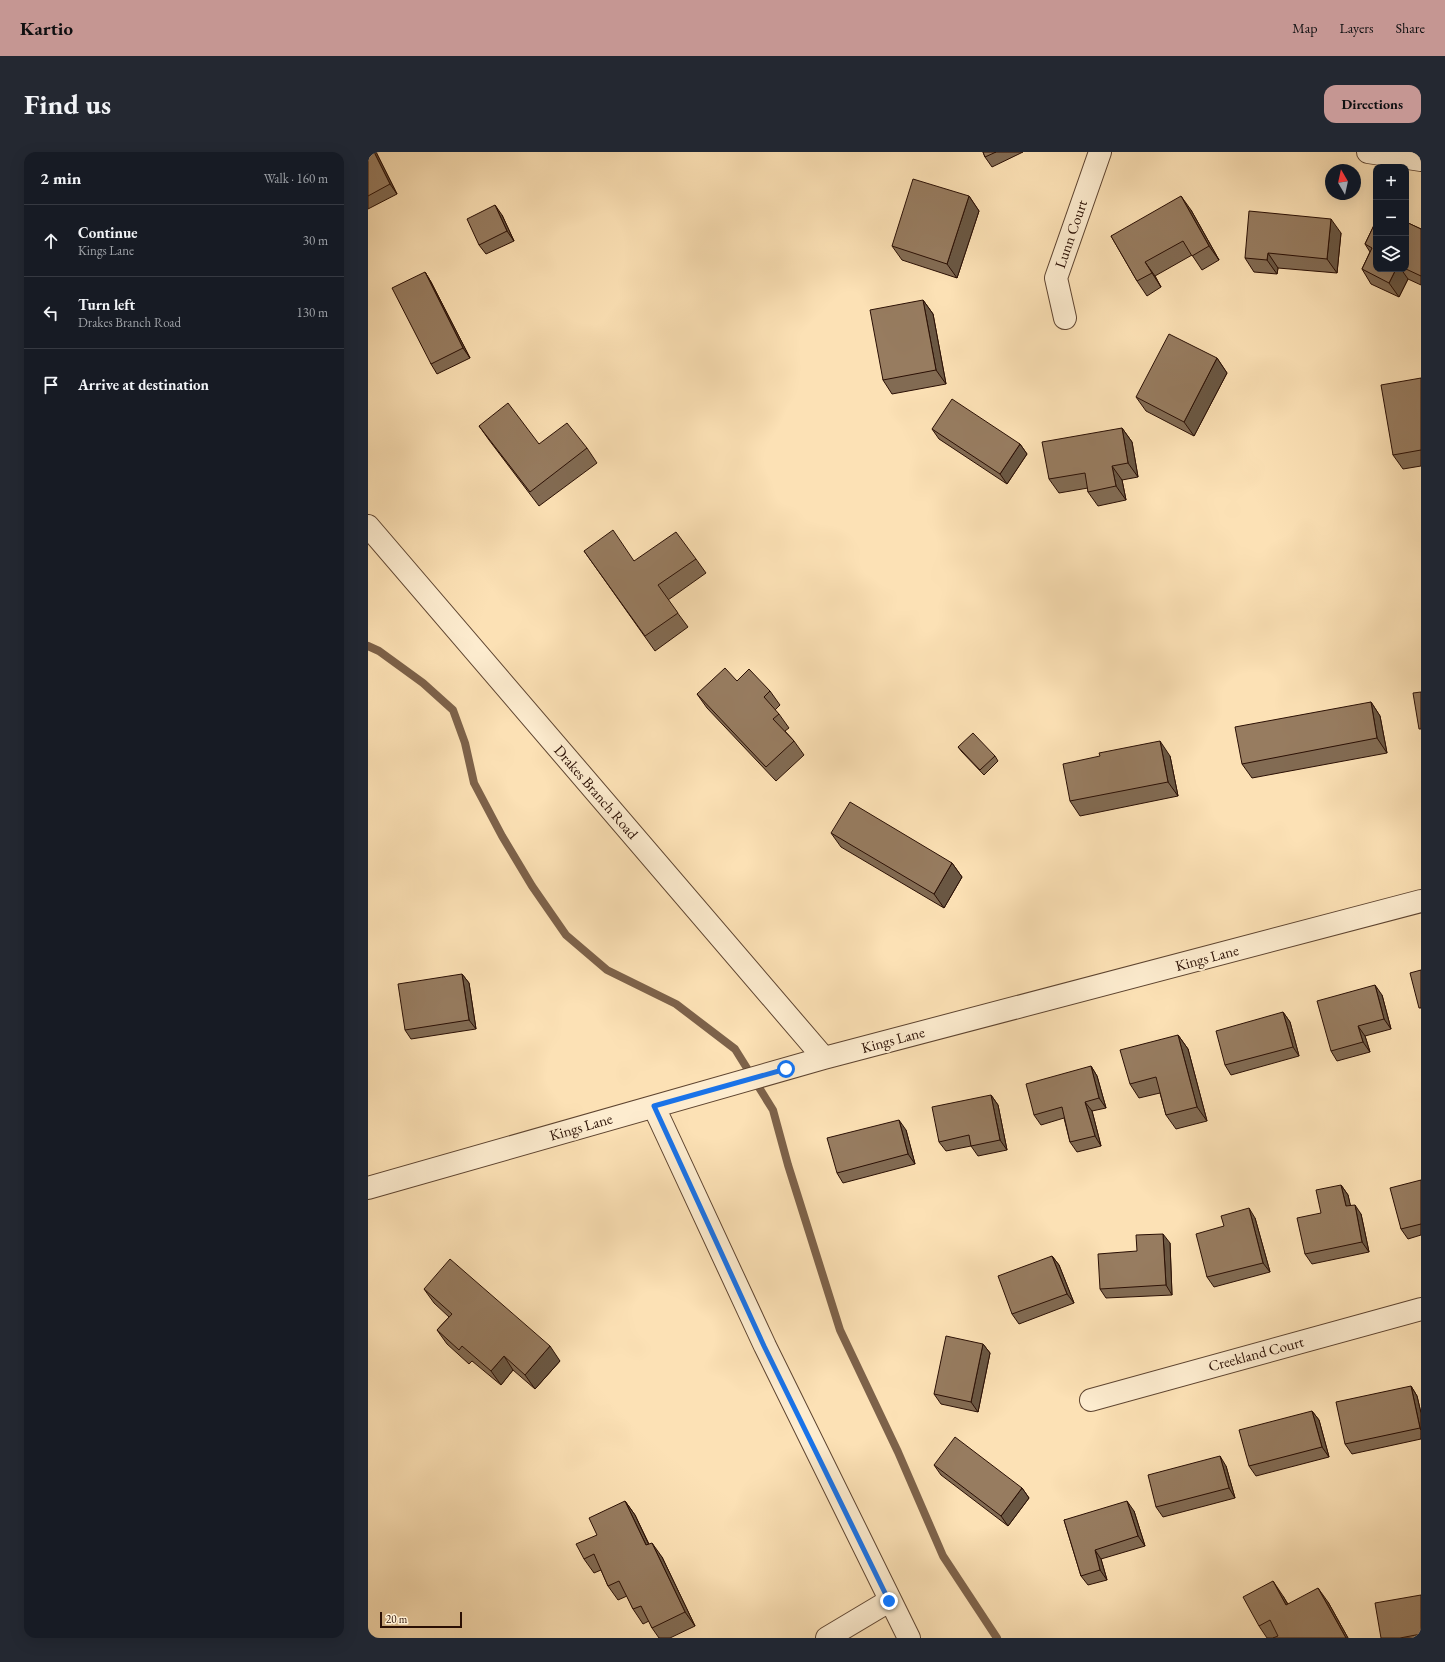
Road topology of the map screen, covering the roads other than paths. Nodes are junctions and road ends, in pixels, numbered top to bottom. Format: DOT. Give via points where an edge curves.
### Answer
graph roads {
  1 [pos="1100,152"];
  2 [pos="1368,152"];
  3 [pos="1421,160"];
  4 [pos="1065,318"];
  5 [pos="368,526"];
  6 [pos="1421,901"];
  7 [pos="824,1058"];
  8 [pos="654,1106"];
  9 [pos="368,1188"];
  10 [pos="1421,1308"];
  11 [pos="1091,1400"];
  12 [pos="889,1601"];
  13 [pos="827,1638"];
  14 [pos="909,1638"];
  1 -- 4 [label="street, Lunn Court" via="1056,278"];
  2 -- 3 [label="street"];
  5 -- 7 [label="street, Drakes Branch Road"];
  6 -- 7 [label="street, Kings Lane"];
  7 -- 8 [label="street, Kings Lane"];
  8 -- 9 [label="street, Kings Lane"];
  8 -- 12 [label="street" via="764,1346"];
  10 -- 11 [label="street, Creekland Court"];
  12 -- 13 [label="street"];
  12 -- 14 [label="street"];
}
